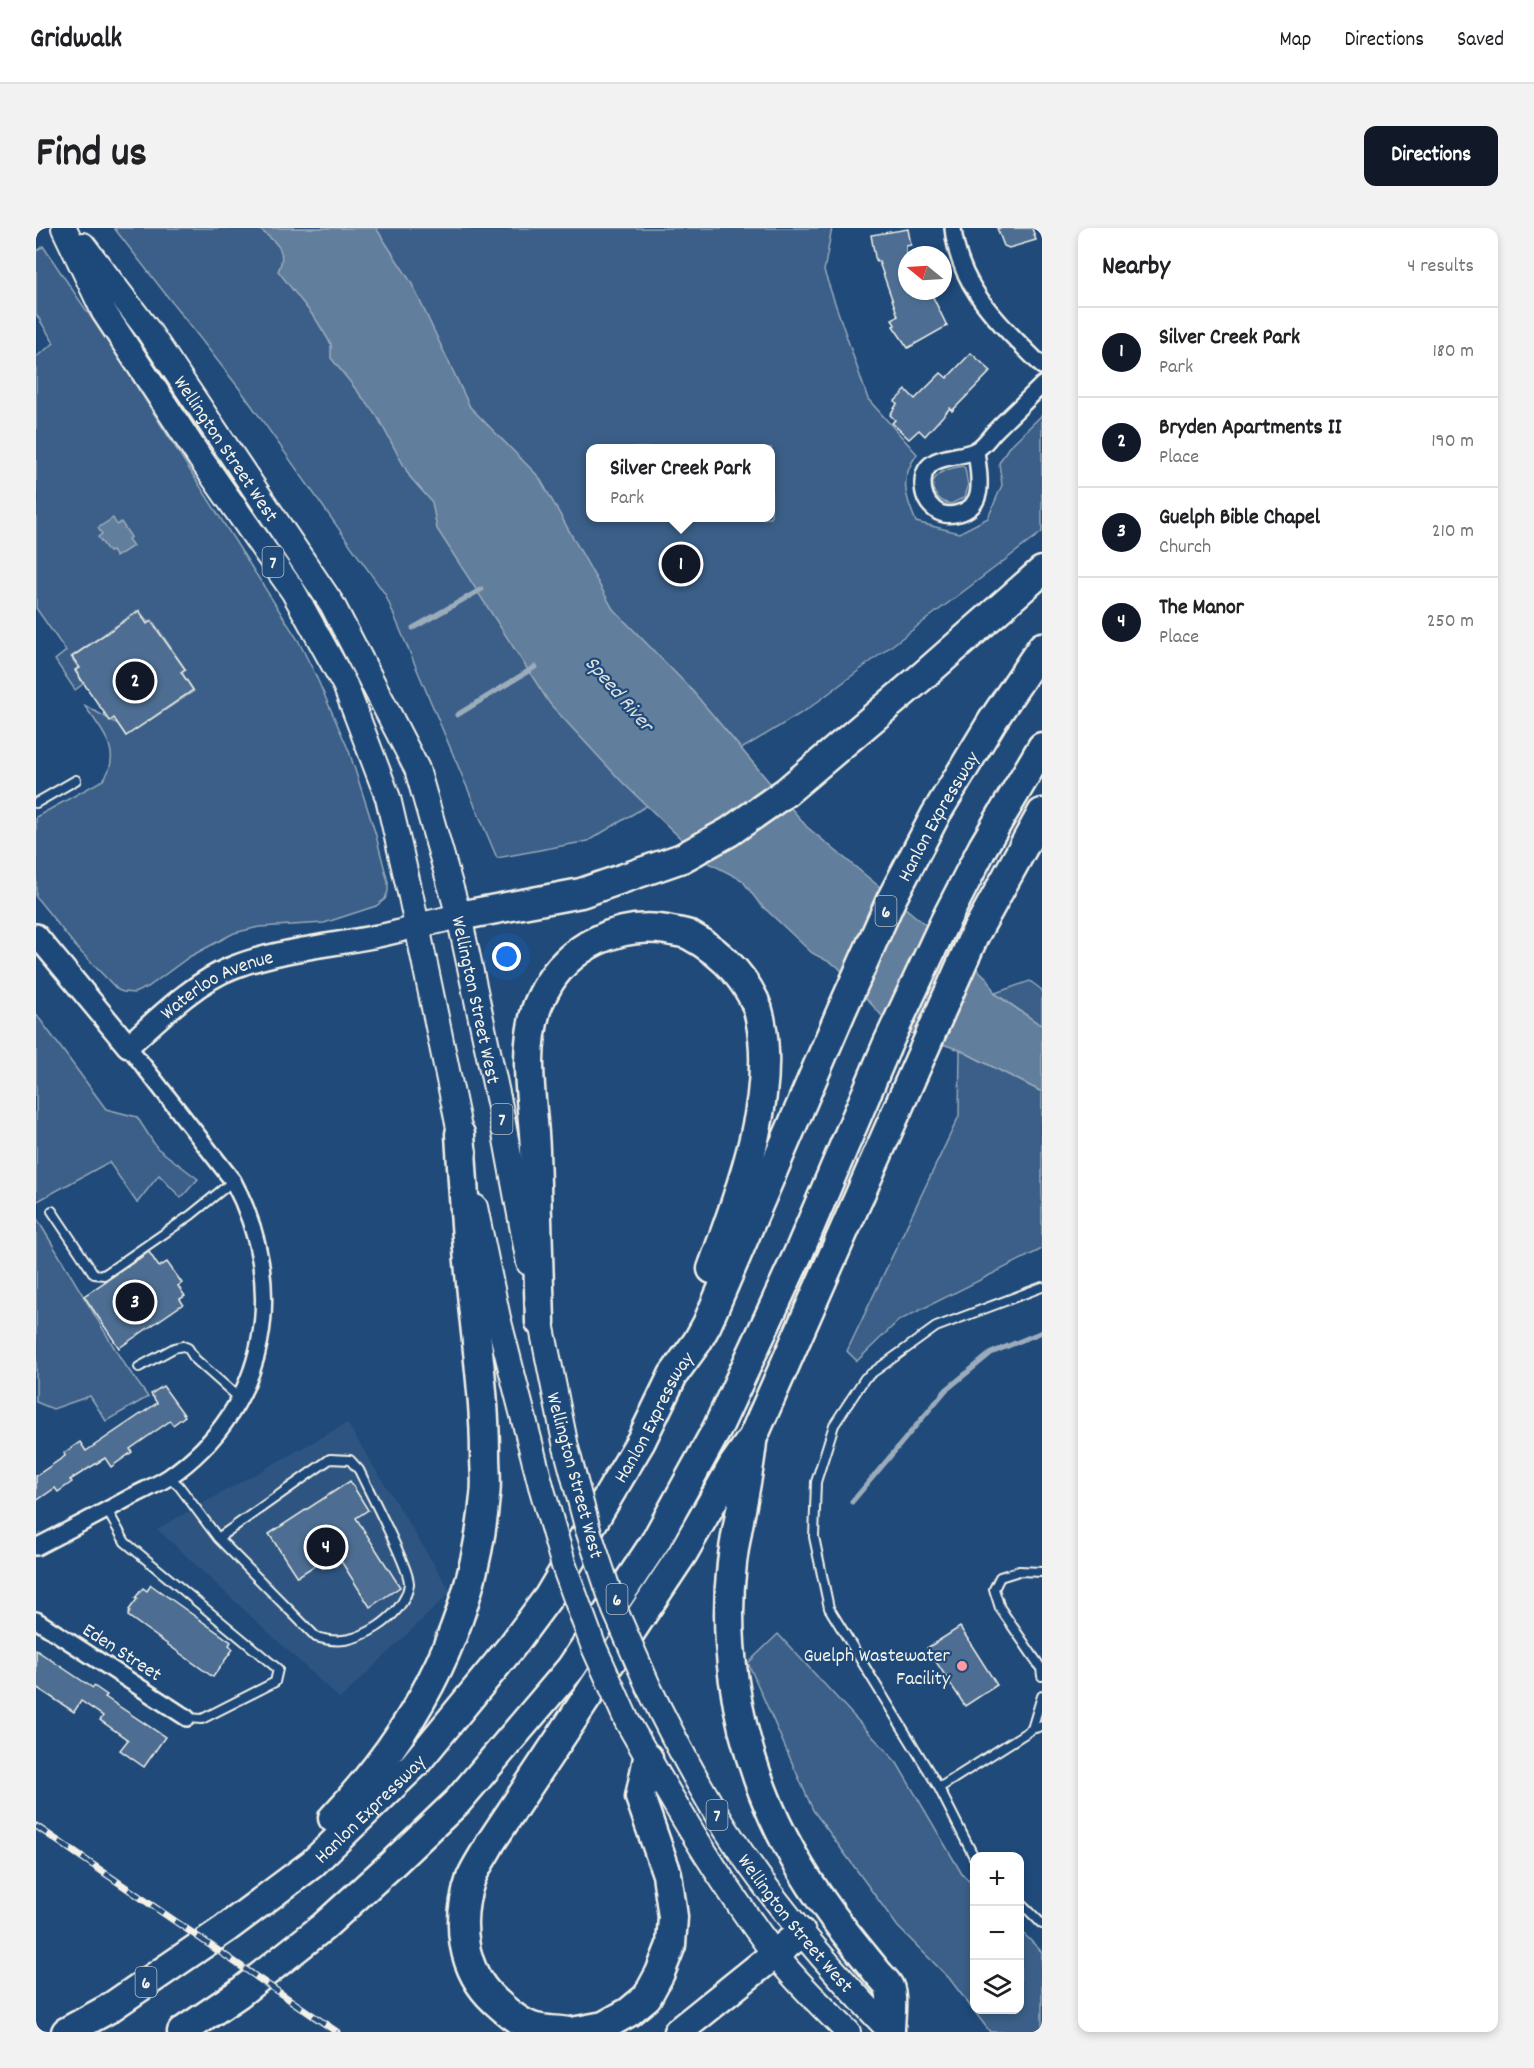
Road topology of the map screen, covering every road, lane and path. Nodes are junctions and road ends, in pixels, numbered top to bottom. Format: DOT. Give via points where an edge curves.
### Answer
graph roads {
  1 [pos="64,228"];
  2 [pos="70,228"];
  3 [pos="953,228"];
  4 [pos="1042,366"];
  5 [pos="1042,385"];
  6 [pos="976,450"];
  7 [pos="1042,571"];
  8 [pos="1042,647"];
  9 [pos="1042,747"];
  10 [pos="76,780"];
  11 [pos="36,803"];
  12 [pos="1042,813"];
  13 [pos="459,916"];
  14 [pos="417,926"];
  15 [pos="36,935"];
  16 [pos="128,1046"];
  17 [pos="460,1134"];
  18 [pos="233,1181"];
  19 [pos="52,1211"];
  20 [pos="1042,1287"];
  21 [pos="540,1322"];
  22 [pos="139,1367"];
  23 [pos="673,1375"];
  24 [pos="239,1398"];
  25 [pos="753,1437"];
  26 [pos="169,1477"];
  27 [pos="107,1510"];
  28 [pos="218,1538"];
  29 [pos="36,1547"];
  30 [pos="1042,1572"];
  31 [pos="36,1620"];
  32 [pos="1042,1676"];
  33 [pos="1042,1696"];
  34 [pos="187,1718"];
  35 [pos="1042,1726"];
  36 [pos="1032,1729"];
  37 [pos="648,1758"];
  38 [pos="939,1788"];
  39 [pos="972,1852"];
  40 [pos="1024,1906"];
  41 [pos="1042,1924"];
  42 [pos="225,1929"];
  43 [pos="801,1933"];
  44 [pos="775,1954"];
  45 [pos="66,2032"];
  46 [pos="182,2032"];
  47 [pos="570,2032"];
  48 [pos="678,2032"];
  49 [pos="848,2032"];
  50 [pos="890,2032"];
  1 -- 14 [label="main road, Wellington Street West / 7" via="104,312 293,591 345,685 388,798"];
  2 -- 13 [label="main road, Wellington Street West / 7" via="147,329 332,604 417,769"];
  3 -- 4 [label="street" via="964,270 983,304"];
  5 -- 6 [label="street"];
  6 -- 6 [label="street" via="980,486 975,504 961,513 936,511 923,494 926,472 936,461"];
  7 -- 13 [label="highway" via="786,792 729,832 682,858 580,893"];
  8 -- 23 [label="highway, Hanlon Expressway / 6" via="936,814 891,900 706,1324"];
  9 -- 46 [label="highway, 6" via="944,923 717,1429 655,1542 571,1668 458,1801 391,1865 238,1994"];
  10 -- 11 [label="lane"];
  12 -- 25 [label="highway" via="974,936"];
  13 -- 14 [label="main road, Waterloo Avenue"];
  13 -- 21 [label="main road, Wellington Street West / 7"];
  14 -- 16 [label="street, Waterloo Avenue" via="232,967 201,985"];
  14 -- 17 [label="main road, Wellington Street West / 7"];
  15 -- 16 [label="street"];
  16 -- 18 [label="street"];
  17 -- 37 [label="main road, Wellington Street West / 7, bridge" via="498,1318 564,1566 593,1645"];
  17 -- 42 [label="highway" via="485,1433 485,1495 465,1601 430,1684 384,1758 359,1791"];
  18 -- 19 [label="lane" via="104,1275 94,1274"];
  18 -- 24 [label="street" via="255,1229 265,1295 259,1346"];
  20 -- 38 [label="lane" via="936,1327 865,1377 834,1425 816,1482 814,1538 828,1608"];
  21 -- 23 [label="highway" via="528,1053 536,1008 552,976 578,950 610,935 647,927 687,934 723,957 745,984 760,1016 765,1048 764,1085 740,1188"];
  21 -- 43 [label="main road, Wellington Street West / 7, bridge" via="566,1448 615,1610 684,1759 728,1833"];
  22 -- 24 [label="lane" via="183,1346"];
  23 -- 42 [label="highway, Hanlon Expressway / 6" via="641,1441 593,1522 549,1596 512,1646 415,1764 312,1864"];
  24 -- 26 [label="street" via="210,1440"];
  25 -- 47 [label="highway" via="683,1553 497,1833 472,1878 462,1932 469,1965 484,1991 509,2014 533,2027"];
  25 -- 50 [label="highway" via="738,1519 729,1611 740,1714 763,1792 781,1834 830,1912 890,1989"];
  26 -- 27 [label="street"];
  26 -- 28 [label="lane"];
  27 -- 29 [label="street"];
  27 -- 34 [label="lane" via="125,1542 278,1670 275,1682 202,1719"];
  28 -- 28 [label="lane" via="316,1637 330,1641 361,1637 390,1619 407,1594 410,1581 404,1564 351,1460 330,1459"];
  30 -- 32 [label="lane" via="1019,1571 1000,1577 994,1589 1000,1608 1041,1668"];
  31 -- 34 [label="street, Eden Street"];
  33 -- 36 [label="lane"];
  35 -- 36 [label="lane"];
  36 -- 38 [label="lane"];
  37 -- 44 [label="main road, Wellington Street West / 7" via="702,1849"];
  37 -- 47 [label="highway" via="640,1797 667,1874 673,1917 670,1945 647,1997 604,2026"];
  38 -- 39 [label="lane"];
  40 -- 41 [label="lane"];
  42 -- 45 [label="highway, Hanlon Expressway / 6"];
  43 -- 44 [label="highway"];
  43 -- 50 [label="main road, Wellington Street West"];
  44 -- 48 [label="highway"];
  44 -- 49 [label="main road, Wellington Street West"];
}
